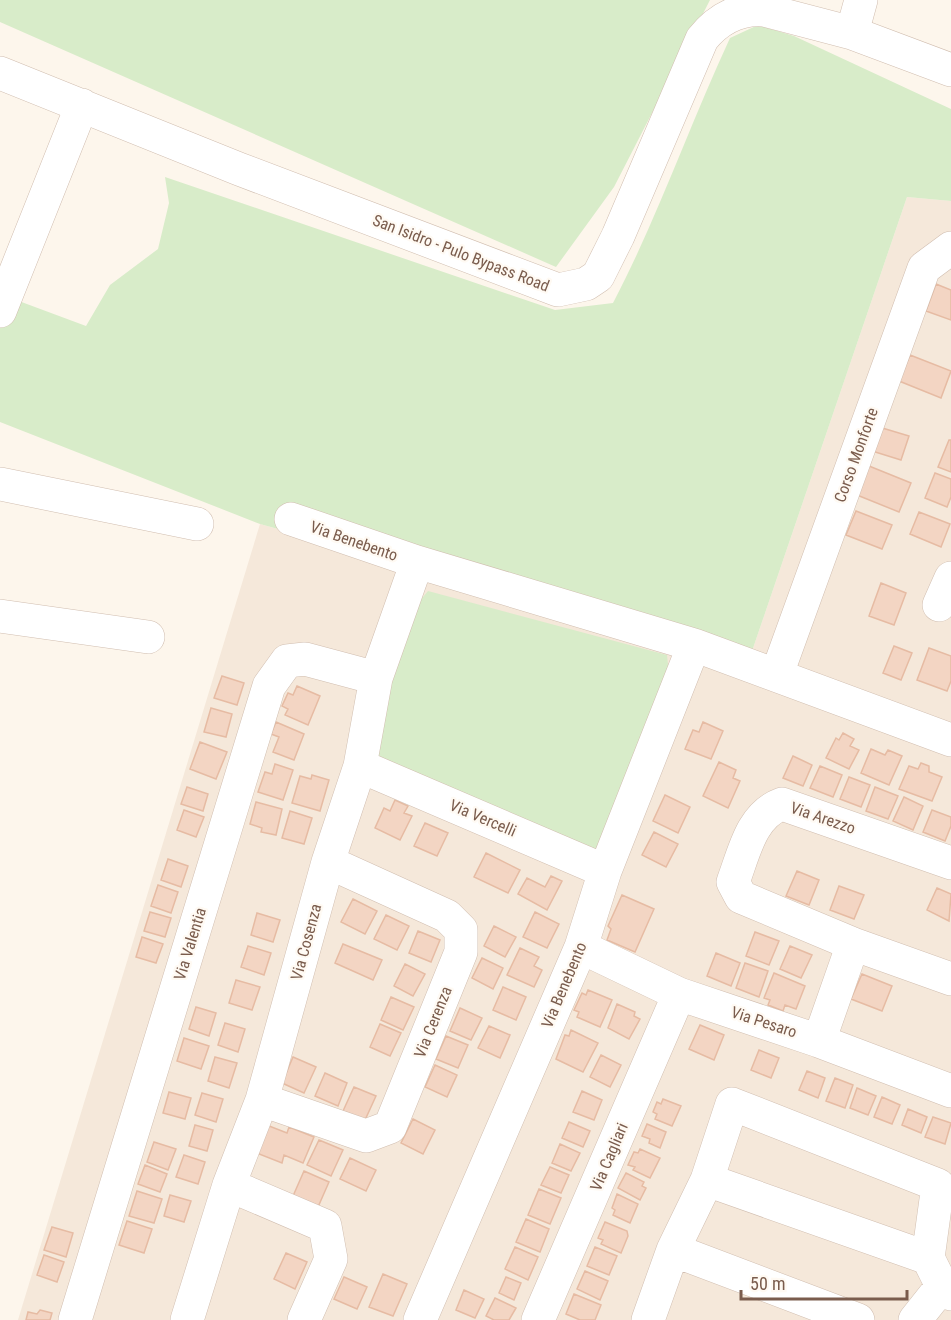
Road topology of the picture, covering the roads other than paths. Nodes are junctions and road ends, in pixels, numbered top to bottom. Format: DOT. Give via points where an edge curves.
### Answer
graph roads {
  1 [pos="861,0"];
  2 [pos="852,33"];
  3 [pos="951,70"];
  4 [pos="0,72"];
  5 [pos="82,105"];
  6 [pos="951,248"];
  7 [pos="0,311"];
  8 [pos="0,484"];
  9 [pos="291,519"];
  10 [pos="197,524"];
  11 [pos="417,562"];
  12 [pos="0,616"];
  13 [pos="148,637"];
  14 [pos="694,645"];
  15 [pos="777,674"];
  16 [pos="376,678"];
  17 [pos="951,740"];
  18 [pos="360,765"];
  19 [pos="328,862"];
  20 [pos="951,863"];
  21 [pos="606,871"];
  22 [pos="853,944"];
  23 [pos="581,947"];
  24 [pos="951,979"];
  25 [pos="679,994"];
  26 [pos="819,1041"];
  27 [pos="951,1091"];
  28 [pos="262,1100"];
  29 [pos="706,1180"];
  30 [pos="229,1185"];
  31 [pos="673,1250"];
  32 [pos="940,1279"];
  33 [pos="75,1320"];
  34 [pos="187,1320"];
  35 [pos="304,1320"];
  36 [pos="420,1320"];
  37 [pos="538,1320"];
  38 [pos="648,1320"];
  39 [pos="858,1320"];
  40 [pos="915,1320"];
  1 -- 2 [label="street"];
  2 -- 3 [label="street, San Isidro - Pulo Bypass Road"];
  2 -- 5 [label="street, San Isidro - Pulo Bypass Road" via="749,9 711,28 702,39 598,276 586,285 558,290"];
  4 -- 5 [label="street, San Isidro - Pulo Bypass Road"];
  5 -- 7 [label="street"];
  6 -- 15 [label="street, Corso Monforte" via="924,268"];
  8 -- 10 [label="street"];
  9 -- 11 [label="street, Via Benebento"];
  11 -- 14 [label="street, Via Benebento"];
  11 -- 16 [label="street, Via Cosenza"];
  12 -- 13 [label="street"];
  14 -- 15 [label="street, Via Benebento"];
  14 -- 21 [label="street, Via Benebento"];
  15 -- 17 [label="street, Via Benebento"];
  16 -- 18 [label="street, Via Cosenza"];
  16 -- 33 [label="street, Via Valentia" via="305,659 287,661 269,686"];
  18 -- 19 [label="street, Via Cosenza"];
  18 -- 21 [label="street, Via Vercelli"];
  19 -- 28 [label="street, Via Cosenza"];
  19 -- 28 [label="street, Via Cerenza" via="447,916 461,930 461,952 390,1126 366,1136"];
  20 -- 22 [label="street, Via Arezzo" via="782,804 759,817 733,882 741,897"];
  21 -- 23 [label="street, Via Benebento"];
  22 -- 24 [label="street, Via Arezzo"];
  22 -- 26 [label="street"];
  23 -- 25 [label="street, Via Pesaro"];
  23 -- 36 [label="street, Via Benebento"];
  25 -- 26 [label="street, Via Pesaro"];
  25 -- 37 [label="street, Via Cagliari"];
  26 -- 27 [label="street, Via Pesaro"];
  28 -- 30 [label="street, Via Cosenza"];
  29 -- 31 [label="street"];
  29 -- 32 [label="street"];
  29 -- 32 [label="street" via="732,1104 938,1185"];
  30 -- 34 [label="street, Via Cosenza"];
  30 -- 35 [label="street" via="325,1226 331,1259"];
  31 -- 38 [label="street"];
  31 -- 39 [label="street"];
  32 -- 40 [label="street"];
}
